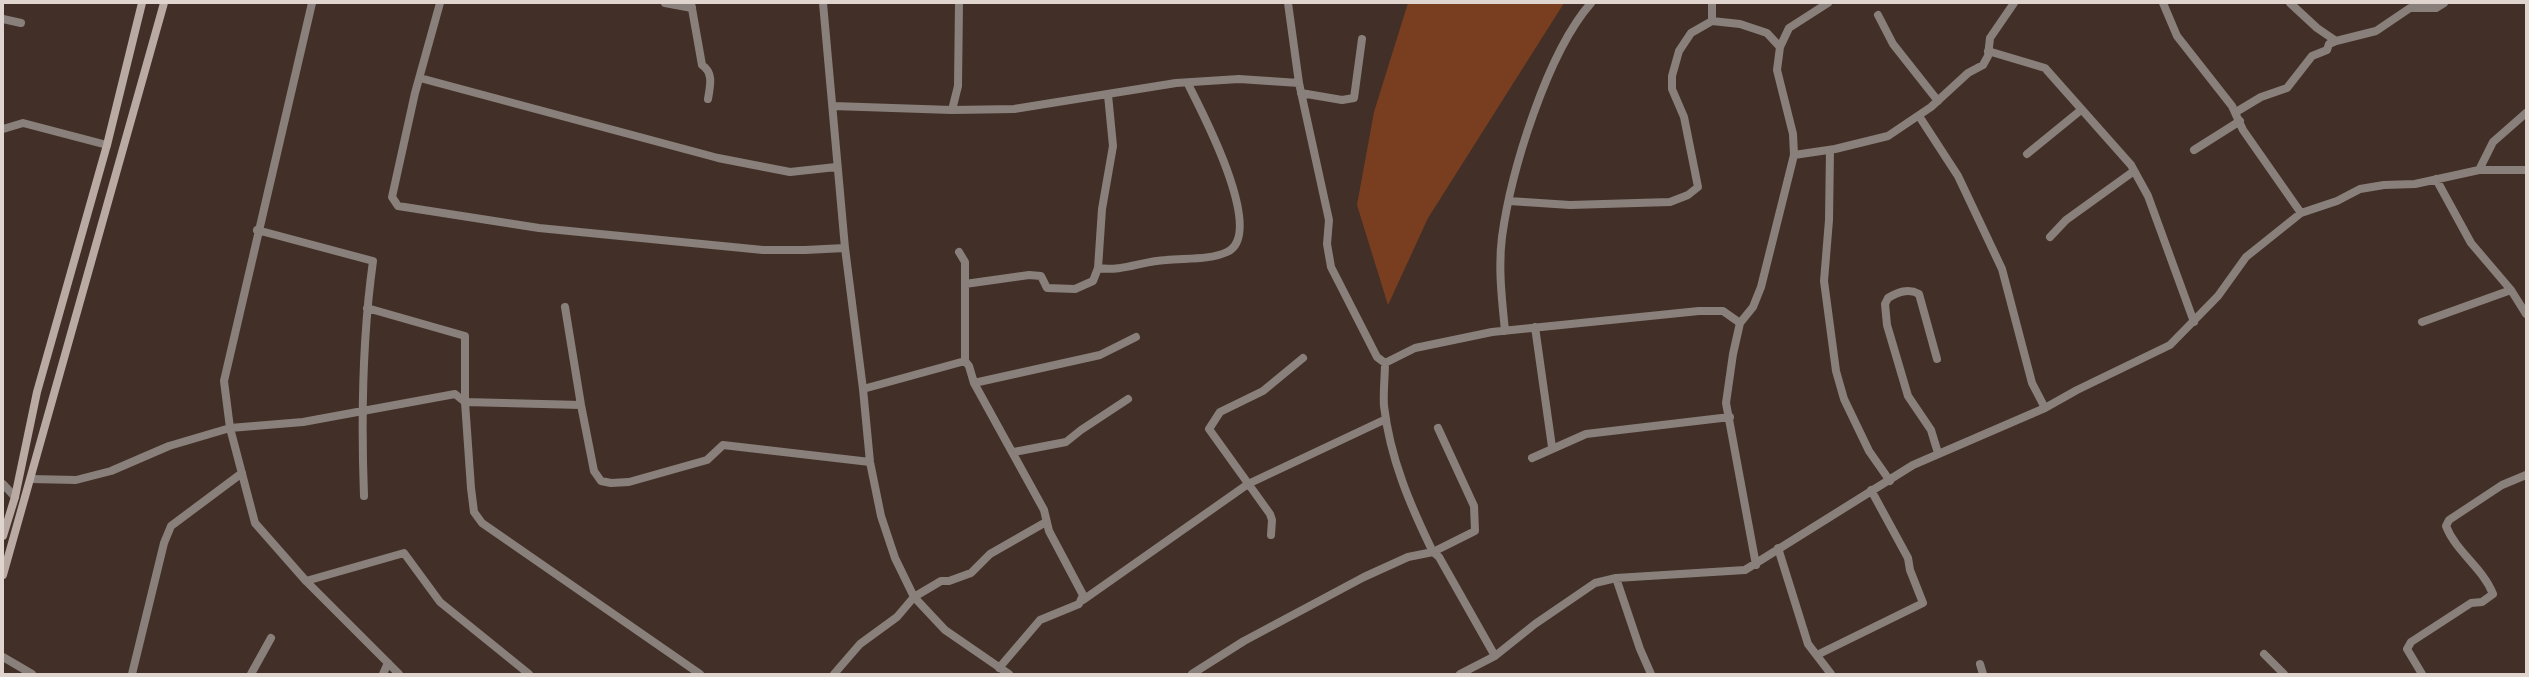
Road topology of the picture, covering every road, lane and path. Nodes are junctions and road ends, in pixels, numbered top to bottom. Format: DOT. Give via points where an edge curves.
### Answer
graph roads {
  1 [pos="142,3"];
  2 [pos="164,3"];
  3 [pos="312,3"];
  4 [pos="440,3"];
  5 [pos="665,3"];
  6 [pos="823,3"];
  7 [pos="959,3"];
  8 [pos="1288,3"];
  9 [pos="1591,3"];
  10 [pos="1712,3"];
  11 [pos="1828,3"];
  12 [pos="2014,3"];
  13 [pos="2163,3"];
  14 [pos="2290,3"];
  15 [pos="2444,3"];
  16 [pos="2410,5"];
  17 [pos="692,6"];
  18 [pos="1878,15"];
  19 [pos="3,19"];
  20 [pos="1712,21"];
  21 [pos="21,24"];
  22 [pos="1362,39"];
  23 [pos="2336,41"];
  24 [pos="1780,46"];
  25 [pos="1988,51"];
  26 [pos="420,78"];
  27 [pos="1299,83"];
  28 [pos="1188,84"];
  29 [pos="1301,93"];
  30 [pos="1108,95"];
  31 [pos="708,99"];
  32 [pos="1938,102"];
  33 [pos="833,106"];
  34 [pos="952,110"];
  35 [pos="2081,110"];
  36 [pos="2236,112"];
  37 [pos="2526,113"];
  38 [pos="1918,116"];
  39 [pos="2240,121"];
  40 [pos="3,129"];
  41 [pos="107,146"];
  42 [pos="1830,150"];
  43 [pos="2194,150"];
  44 [pos="2027,154"];
  45 [pos="1794,156"];
  46 [pos="836,167"];
  47 [pos="2479,170"];
  48 [pos="2526,170"];
  49 [pos="2134,171"];
  50 [pos="2436,179"];
  51 [pos="1509,201"];
  52 [pos="2301,213"];
  53 [pos="257,230"];
  54 [pos="2050,237"];
  55 [pos="845,248"];
  56 [pos="958,252"];
  57 [pos="1098,268"];
  58 [pos="965,284"];
  59 [pos="2511,290"];
  60 [pos="565,307"];
  61 [pos="366,308"];
  62 [pos="2526,314"];
  63 [pos="2194,322"];
  64 [pos="2422,322"];
  65 [pos="1740,323"];
  66 [pos="1535,327"];
  67 [pos="1506,331"];
  68 [pos="1136,337"];
  69 [pos="1303,358"];
  70 [pos="1936,359"];
  71 [pos="965,361"];
  72 [pos="1385,363"];
  73 [pos="974,383"];
  74 [pos="863,389"];
  75 [pos="1128,399"];
  76 [pos="465,402"];
  77 [pos="581,405"];
  78 [pos="2045,408"];
  79 [pos="361,411"];
  80 [pos="1730,417"];
  81 [pos="1386,419"];
  82 [pos="230,428"];
  83 [pos="1438,428"];
  84 [pos="1552,448"];
  85 [pos="1014,452"];
  86 [pos="1938,453"];
  87 [pos="1532,458"];
  88 [pos="870,462"];
  89 [pos="242,473"];
  90 [pos="2526,475"];
  91 [pos="31,479"];
  92 [pos="1890,481"];
  93 [pos="3,484"];
  94 [pos="1248,484"];
  95 [pos="1871,490"];
  96 [pos="364,496"];
  97 [pos="15,497"];
  98 [pos="1046,522"];
  99 [pos="1271,535"];
  100 [pos="3,536"];
  101 [pos="1778,548"];
  102 [pos="1433,552"];
  103 [pos="1756,564"];
  104 [pos="3,575"];
  105 [pos="1616,578"];
  106 [pos="306,581"];
  107 [pos="914,598"];
  108 [pos="1082,600"];
  109 [pos="270,638"];
  110 [pos="2264,654"];
  111 [pos="1816,655"];
  112 [pos="1495,656"];
  113 [pos="3,657"];
  114 [pos="388,663"];
  115 [pos="1980,664"];
  116 [pos="999,668"];
  117 [pos="32,674"];
  118 [pos="132,674"];
  119 [pos="251,674"];
  120 [pos="383,674"];
  121 [pos="399,674"];
  122 [pos="529,674"];
  123 [pos="700,674"];
  124 [pos="834,674"];
  125 [pos="1009,674"];
  126 [pos="1192,674"];
  127 [pos="1460,674"];
  128 [pos="1651,674"];
  129 [pos="1831,674"];
  130 [pos="1983,674"];
  131 [pos="2284,674"];
  132 [pos="2422,674"];
  1 -- 41 [label="street"];
  2 -- 91 [label="street"];
  3 -- 53 [label="street"];
  4 -- 26 [label="street"];
  5 -- 17 [label="street"];
  6 -- 33 [label="street"];
  7 -- 34 [label="street" via="958,86"];
  8 -- 27 [label="street"];
  9 -- 51 [label="street" via="1566,38 1534,111"];
  10 -- 20 [label="street"];
  11 -- 24 [label="street" via="1789,28"];
  12 -- 25 [label="street" via="1990,38"];
  13 -- 36 [label="street" via="2177,36"];
  14 -- 23 [label="street" via="2317,28"];
  15 -- 16 [label="street" via="2436,8"];
  16 -- 23 [label="street" via="2376,31"];
  17 -- 31 [label="street" via="702,64 708,69 710,78"];
  18 -- 32 [label="street" via="1893,44"];
  19 -- 21 [label="street"];
  20 -- 24 [label="street" via="1740,24 1767,33"];
  20 -- 51 [label="street" via="1692,33 1679,51 1672,76 1672,89 1684,116 1698,187 1688,195 1670,202 1570,205"];
  22 -- 29 [label="street" via="1354,98 1342,100"];
  23 -- 36 [label="street" via="2329,44 2327,50 2312,56 2287,88 2261,97"];
  24 -- 45 [label="street" via="1777,70 1793,134"];
  25 -- 32 [label="street" via="1983,64 1968,73"];
  25 -- 35 [label="street" via="2045,68"];
  26 -- 46 [label="street" via="718,158 790,172"];
  26 -- 55 [label="street" via="392,197 398,206 538,228 763,250"];
  27 -- 28 [label="street" via="1239,79"];
  27 -- 29 [label="street"];
  28 -- 30 [label="street" via="1176,83"];
  28 -- 57 [label="street" via="1234,190 1239,217 1236,244 1227,252 1196,258 1160,260 1109,270"];
  29 -- 72 [label="street" via="1329,220 1327,244 1331,267 1378,357"];
  30 -- 34 [label="street" via="1014,109"];
  30 -- 57 [label="street" via="1113,146 1102,209"];
  32 -- 38 [label="street"];
  33 -- 34 [label="street"];
  33 -- 46 [label="street"];
  35 -- 44 [label="street"];
  35 -- 49 [label="street" via="2111,141"];
  36 -- 39 [label="street"];
  37 -- 47 [label="street" via="2493,142"];
  38 -- 42 [label="street" via="1888,136"];
  38 -- 78 [label="street" via="1958,176 2002,270 2032,383"];
  39 -- 43 [label="street"];
  39 -- 52 [label="street" via="2243,130"];
  40 -- 41 [label="street" via="23,123"];
  41 -- 97 [label="street" via="37,392"];
  42 -- 45 [label="street"];
  42 -- 92 [label="street" via="1829,220 1824,281 1836,372 1844,399 1869,451"];
  45 -- 65 [label="street" via="1761,287 1753,307"];
  46 -- 55 [label="street"];
  47 -- 48 [label="street"];
  47 -- 50 [label="street"];
  49 -- 54 [label="street" via="2066,220"];
  49 -- 63 [label="street" via="2148,196"];
  50 -- 52 [label="street" via="2415,184 2360,189 2337,201"];
  50 -- 59 [label="street" via="2471,243"];
  51 -- 67 [label="street" via="1502,238 1500,268"];
  52 -- 63 [label="street" via="2246,257 2218,296"];
  53 -- 61 [label="street" via="373,261"];
  53 -- 82 [label="street" via="224,381"];
  55 -- 74 [label="street"];
  56 -- 58 [label="street" via="965,262"];
  57 -- 58 [label="street" via="1092,280 1075,289 1047,288 1041,276 1029,275"];
  58 -- 71 [label="street"];
  59 -- 62 [label="street"];
  59 -- 64 [label="street"];
  60 -- 77 [label="street"];
  61 -- 76 [label="street" via="465,336"];
  61 -- 79 [label="street"];
  63 -- 78 [label="street" via="2170,345"];
  65 -- 66 [label="street" via="1723,311 1699,311"];
  65 -- 80 [label="street" via="1726,403"];
  66 -- 67 [label="street"];
  66 -- 84 [label="street"];
  67 -- 72 [label="street" via="1416,348"];
  68 -- 73 [label="street" via="1100,355"];
  69 -- 94 [label="street" via="1263,391 1220,412 1211,424 1209,429"];
  70 -- 86 [label="street" via="1918,294 1912,290 1904,291 1888,298 1885,304 1887,325 1908,396 1931,430"];
  71 -- 73 [label="street"];
  71 -- 74 [label="street"];
  72 -- 81 [label="street"];
  73 -- 85 [label="street"];
  74 -- 88 [label="street"];
  75 -- 85 [label="street" via="1066,442"];
  76 -- 77 [label="street"];
  76 -- 79 [label="street" via="455,394"];
  76 -- 123 [label="street" via="474,512 482,523"];
  77 -- 88 [label="street" via="594,471 601,482 629,482 707,460 723,445"];
  78 -- 86 [label="street"];
  79 -- 82 [label="street" via="303,422"];
  79 -- 96 [label="street"];
  80 -- 84 [label="street" via="1586,434"];
  80 -- 103 [label="street"];
  81 -- 94 [label="street"];
  81 -- 102 [label="street" via="1396,467 1404,490"];
  82 -- 89 [label="street"];
  82 -- 91 [label="street" via="169,446 111,471 76,480"];
  83 -- 102 [label="street" via="1474,506 1475,531"];
  84 -- 87 [label="street"];
  85 -- 98 [label="street" via="1044,510"];
  86 -- 92 [label="street" via="1913,465"];
  88 -- 107 [label="street" via="881,516 895,558"];
  89 -- 106 [label="street" via="255,523"];
  89 -- 118 [label="street" via="171,526 164,543"];
  90 -- 132 [label="street" via="2502,485 2449,520 2446,526 2450,537 2488,582 2493,594 2482,602 2471,603 2411,642 2407,649"];
  91 -- 104 [label="street"];
  92 -- 95 [label="street"];
  93 -- 97 [label="street"];
  94 -- 99 [label="street" via="1270,514"];
  94 -- 108 [label="street"];
  95 -- 101 [label="street" via="1800,537"];
  95 -- 111 [label="street" via="1908,558 1923,603"];
  97 -- 100 [label="street"];
  98 -- 107 [label="street" via="990,554 971,573 949,581 940,581"];
  98 -- 108 [label="street" via="1082,591"];
  101 -- 103 [label="street"];
  101 -- 111 [label="street" via="1805,637"];
  102 -- 112 [label="street" via="1439,557"];
  102 -- 126 [label="street" via="1408,557 1358,581 1244,641"];
  103 -- 105 [label="street" via="1745,570"];
  105 -- 112 [label="street" via="1595,583 1535,624"];
  105 -- 128 [label="street"];
  106 -- 114 [label="street"];
  106 -- 122 [label="street" via="404,553 440,602"];
  107 -- 116 [label="street" via="946,630"];
  107 -- 124 [label="street" via="897,617 860,644"];
  108 -- 116 [label="street" via="1079,604 1040,620"];
  109 -- 119 [label="street"];
  110 -- 131 [label="street"];
  111 -- 129 [label="street"];
  112 -- 127 [label="street"];
  113 -- 117 [label="street"];
  114 -- 120 [label="street"];
  114 -- 121 [label="street"];
  115 -- 130 [label="street"];
  116 -- 125 [label="street"];
}
